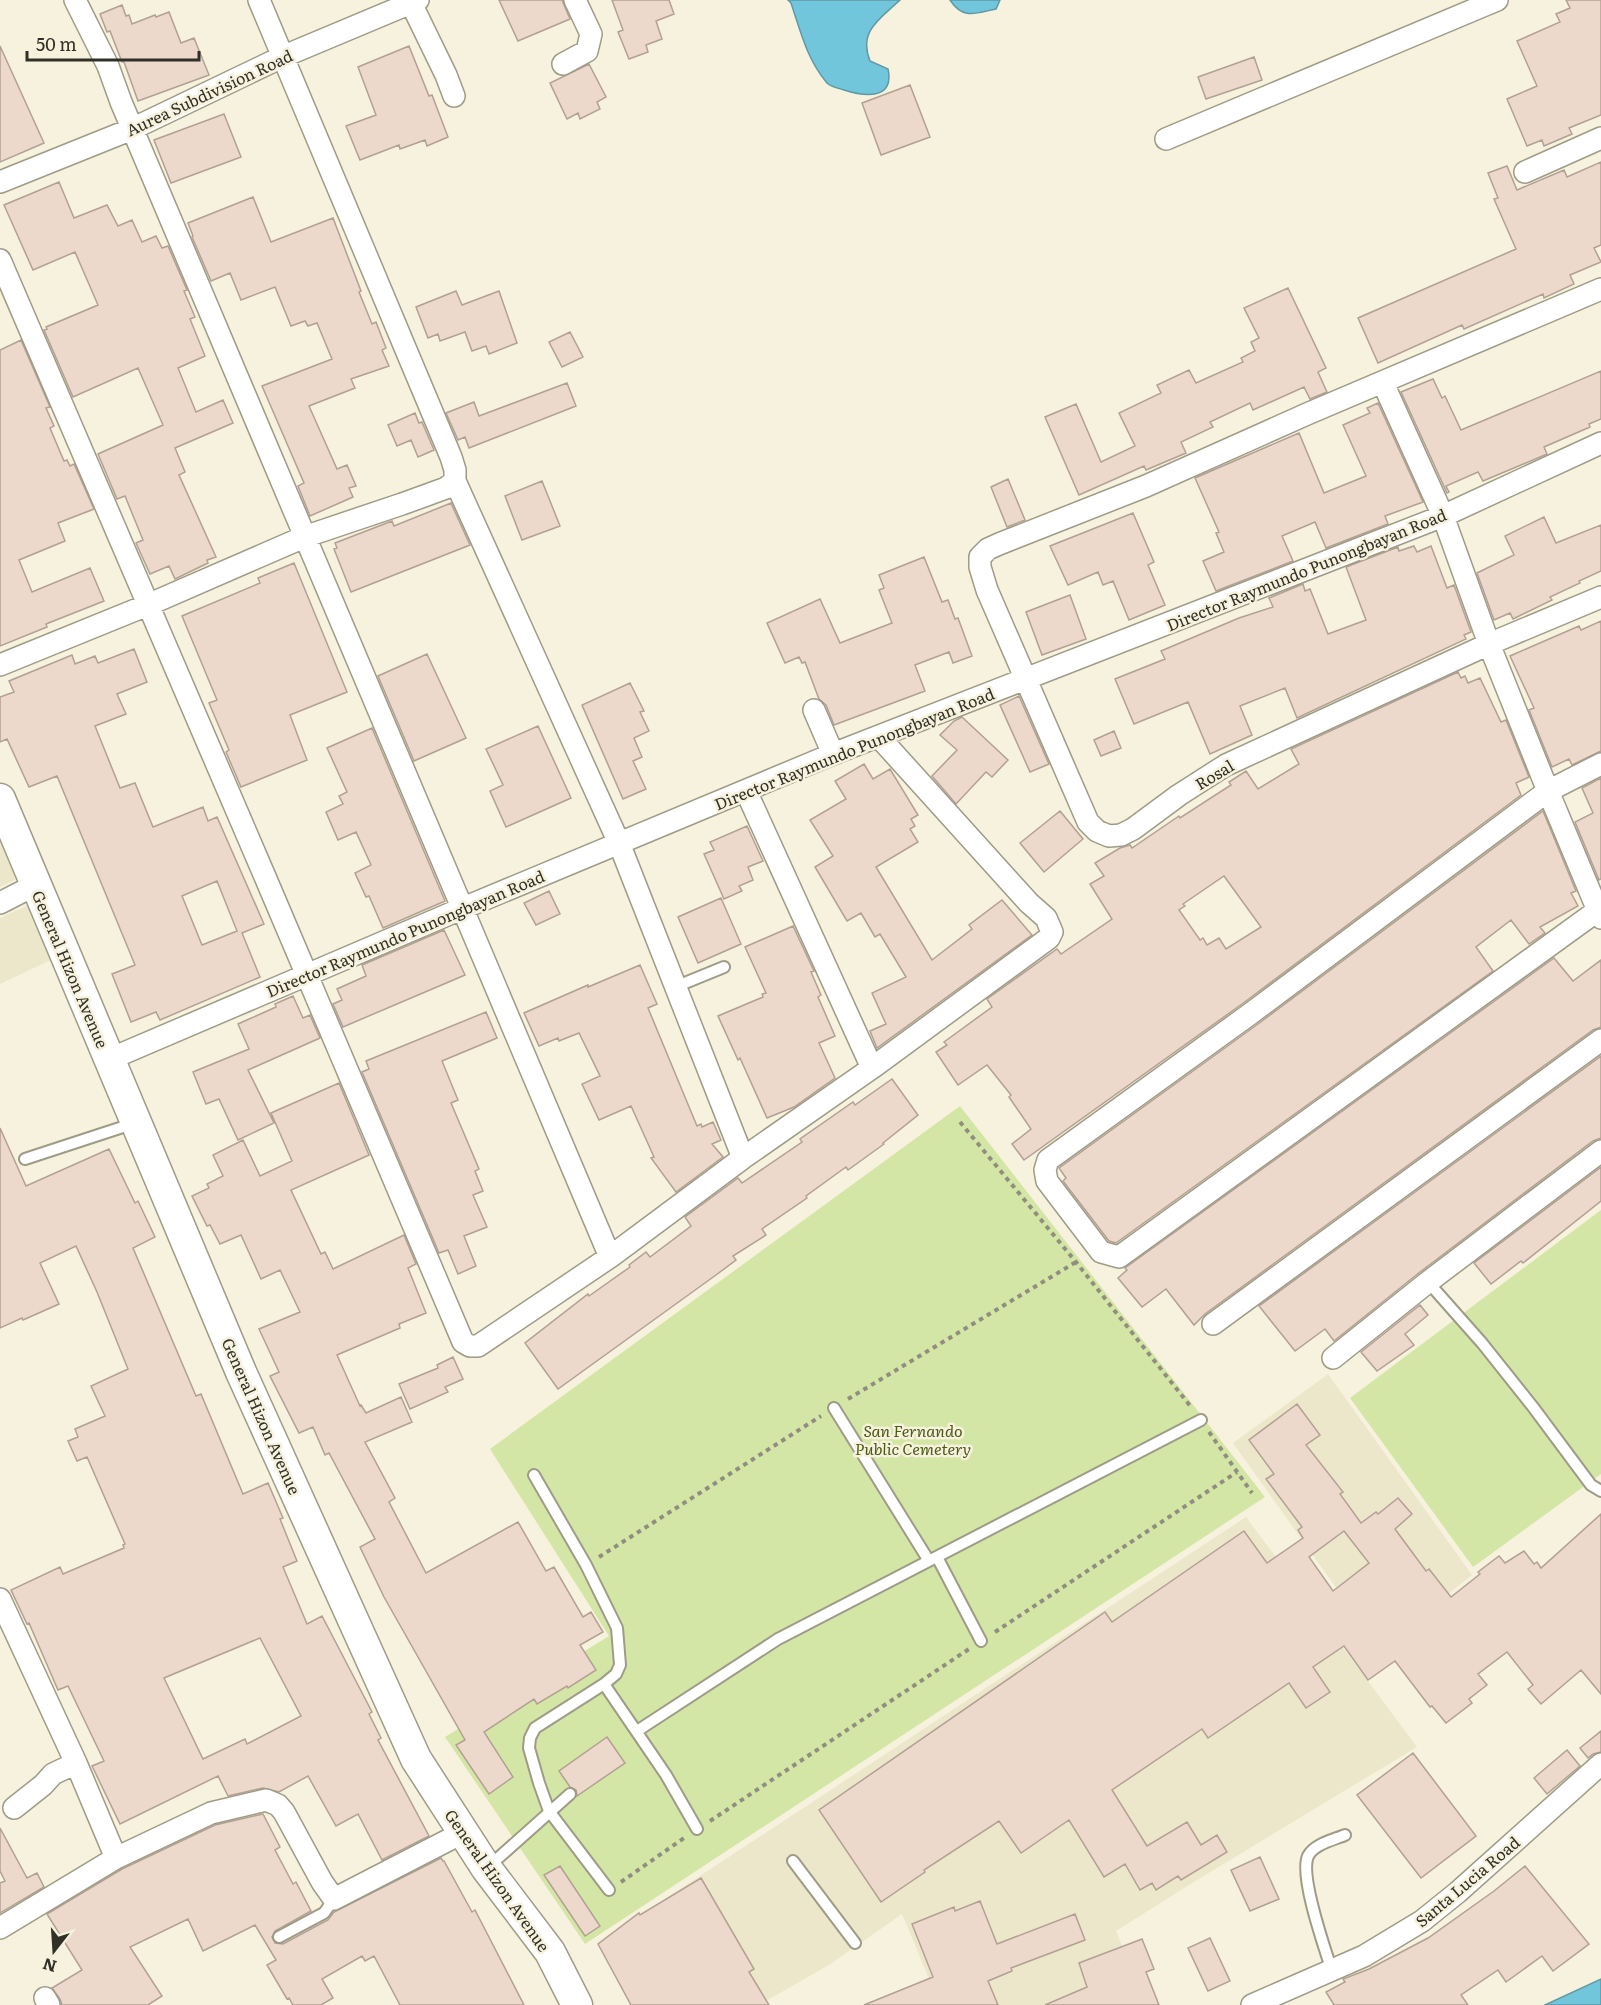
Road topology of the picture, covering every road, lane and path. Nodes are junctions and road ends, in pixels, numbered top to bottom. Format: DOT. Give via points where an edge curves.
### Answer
graph roads {
  1 [pos="75,0"];
  2 [pos="259,0"];
  3 [pos="575,0"];
  4 [pos="1497,0"];
  5 [pos="415,1"];
  6 [pos="282,57"];
  7 [pos="563,64"];
  8 [pos="454,96"];
  9 [pos="132,129"];
  10 [pos="1601,138"];
  11 [pos="1166,139"];
  12 [pos="1525,172"];
  13 [pos="0,182"];
  14 [pos="0,260"];
  15 [pos="1601,289"];
  16 [pos="1383,383"];
  17 [pos="1601,443"];
  18 [pos="455,481"];
  19 [pos="1443,516"];
  20 [pos="304,537"];
  21 [pos="1601,597"];
  22 [pos="150,604"];
  23 [pos="1489,644"];
  24 [pos="0,664"];
  25 [pos="1026,680"];
  26 [pos="814,710"];
  27 [pos="879,737"];
  28 [pos="833,754"];
  29 [pos="1601,764"];
  30 [pos="746,791"];
  31 [pos="1548,791"];
  32 [pos="0,799"];
  33 [pos="619,843"];
  34 [pos="35,885"];
  35 [pos="0,903"];
  36 [pos="461,909"];
  37 [pos="1599,914"];
  38 [pos="724,967"];
  39 [pos="306,975"];
  40 [pos="675,987"];
  41 [pos="1601,1040"];
  42 [pos="110,1059"];
  43 [pos="872,1068"];
  44 [pos="960,1122"];
  45 [pos="135,1123"];
  46 [pos="1601,1150"];
  47 [pos="744,1158"];
  48 [pos="25,1159"];
  49 [pos="610,1257"];
  50 [pos="1428,1282"];
  51 [pos="1213,1324"];
  52 [pos="1333,1358"];
  53 [pos="834,1407"];
  54 [pos="1201,1420"];
  55 [pos="1237,1472"];
  56 [pos="534,1475"];
  57 [pos="1601,1491"];
  58 [pos="1252,1493"];
  59 [pos="933,1559"];
  60 [pos="0,1599"];
  61 [pos="981,1641"];
  62 [pos="604,1684"];
  63 [pos="637,1731"];
  64 [pos="76,1763"];
  65 [pos="1601,1764"];
  66 [pos="570,1794"];
  67 [pos="14,1808"];
  68 [pos="549,1811"];
  69 [pos="697,1829"];
  70 [pos="462,1833"];
  71 [pos="1345,1835"];
  72 [pos="116,1858"];
  73 [pos="794,1861"];
  74 [pos="487,1869"];
  75 [pos="609,1890"];
  76 [pos="334,1899"];
  77 [pos="0,1928"];
  78 [pos="279,1937"];
  79 [pos="855,1943"];
  80 [pos="1332,1971"];
  81 [pos="577,2005"];
  82 [pos="1252,2005"];
  1 -- 9 [label="street" via="108,66"];
  2 -- 6 [label="street"];
  3 -- 7 [label="street" via="591,34 587,51"];
  4 -- 11 [label="street"];
  5 -- 6 [label="street, Aurea Subdivision Road"];
  5 -- 8 [label="street"];
  6 -- 9 [label="street, Aurea Subdivision Road"];
  6 -- 18 [label="street" via="451,457"];
  9 -- 13 [label="street, Aurea Subdivision Road"];
  9 -- 20 [label="street"];
  10 -- 12 [label="street"];
  14 -- 22 [label="street"];
  15 -- 16 [label="street"];
  16 -- 19 [label="street"];
  16 -- 25 [label="street, Rosal" via="1146,486 988,549 980,557 982,577"];
  17 -- 19 [label="street, Director Raymundo Punongbayan Road"];
  18 -- 20 [label="street" via="446,488"];
  18 -- 33 [label="street"];
  19 -- 23 [label="street"];
  19 -- 25 [label="street, Director Raymundo Punongbayan Road"];
  20 -- 22 [label="street"];
  20 -- 36 [label="street"];
  21 -- 23 [label="street, Rosal"];
  22 -- 24 [label="street"];
  22 -- 39 [label="street"];
  23 -- 25 [label="street, Rosal" via="1226,765 1133,829 1109,836 1088,822"];
  23 -- 31 [label="street"];
  25 -- 27 [label="street, Director Raymundo Punongbayan Road"];
  26 -- 28 [label="street"];
  27 -- 28 [label="street, Director Raymundo Punongbayan Road"];
  27 -- 43 [label="street" via="1046,918 1052,932 1044,943"];
  28 -- 30 [label="street, Director Raymundo Punongbayan Road"];
  29 -- 31 [label="street"];
  30 -- 33 [label="street, Director Raymundo Punongbayan Road"];
  30 -- 43 [label="street"];
  31 -- 37 [label="street"];
  31 -- 37 [label="street" via="1048,1160 1047,1181 1101,1252 1119,1257"];
  32 -- 34 [label="main road, General Hizon Avenue"];
  33 -- 36 [label="street, Director Raymundo Punongbayan Road"];
  33 -- 40 [label="street"];
  34 -- 35 [label="street"];
  34 -- 42 [label="main road, General Hizon Avenue"];
  36 -- 39 [label="street, Director Raymundo Punongbayan Road"];
  36 -- 49 [label="street"];
  38 -- 40 [label="lane"];
  39 -- 42 [label="street, Director Raymundo Punongbayan Road"];
  39 -- 49 [label="street" via="464,1342 478,1346"];
  40 -- 47 [label="street"];
  41 -- 51 [label="street"];
  42 -- 45 [label="main road, General Hizon Avenue"];
  43 -- 47 [label="street"];
  44 -- 54 [label="path"];
  45 -- 48 [label="lane"];
  45 -- 70 [label="main road, General Hizon Avenue" via="416,1759"];
  46 -- 50 [label="street"];
  47 -- 49 [label="street"];
  50 -- 52 [label="street"];
  50 -- 57 [label="lane" via="1482,1343 1590,1485"];
  53 -- 59 [label="lane"];
  54 -- 55 [label="path"];
  54 -- 59 [label="lane"];
  55 -- 58 [label="path"];
  55 -- 61 [label="path"];
  56 -- 62 [label="lane" via="617,1628 620,1665"];
  59 -- 61 [label="lane"];
  59 -- 63 [label="lane" via="778,1639"];
  60 -- 64 [label="street"];
  61 -- 69 [label="path"];
  62 -- 63 [label="lane"];
  62 -- 68 [label="lane" via="535,1728 530,1738 529,1748"];
  63 -- 69 [label="lane"];
  64 -- 67 [label="street" via="53,1774"];
  64 -- 72 [label="street"];
  65 -- 80 [label="street, Santa Lucia Road" via="1422,1921"];
  66 -- 68 [label="lane"];
  68 -- 74 [label="lane"];
  68 -- 75 [label="lane"];
  69 -- 75 [label="path"];
  70 -- 74 [label="main road, General Hizon Avenue"];
  70 -- 76 [label="street"];
  71 -- 80 [label="lane" via="1318,1846 1308,1857 1306,1873"];
  72 -- 76 [label="street" via="211,1814 266,1800 284,1812"];
  72 -- 77 [label="street"];
  73 -- 79 [label="lane"];
  74 -- 81 [label="main road, General Hizon Avenue" via="550,1952"];
  76 -- 78 [label="lane" via="324,1913"];
  80 -- 82 [label="street, Santa Lucia Road"];
}
